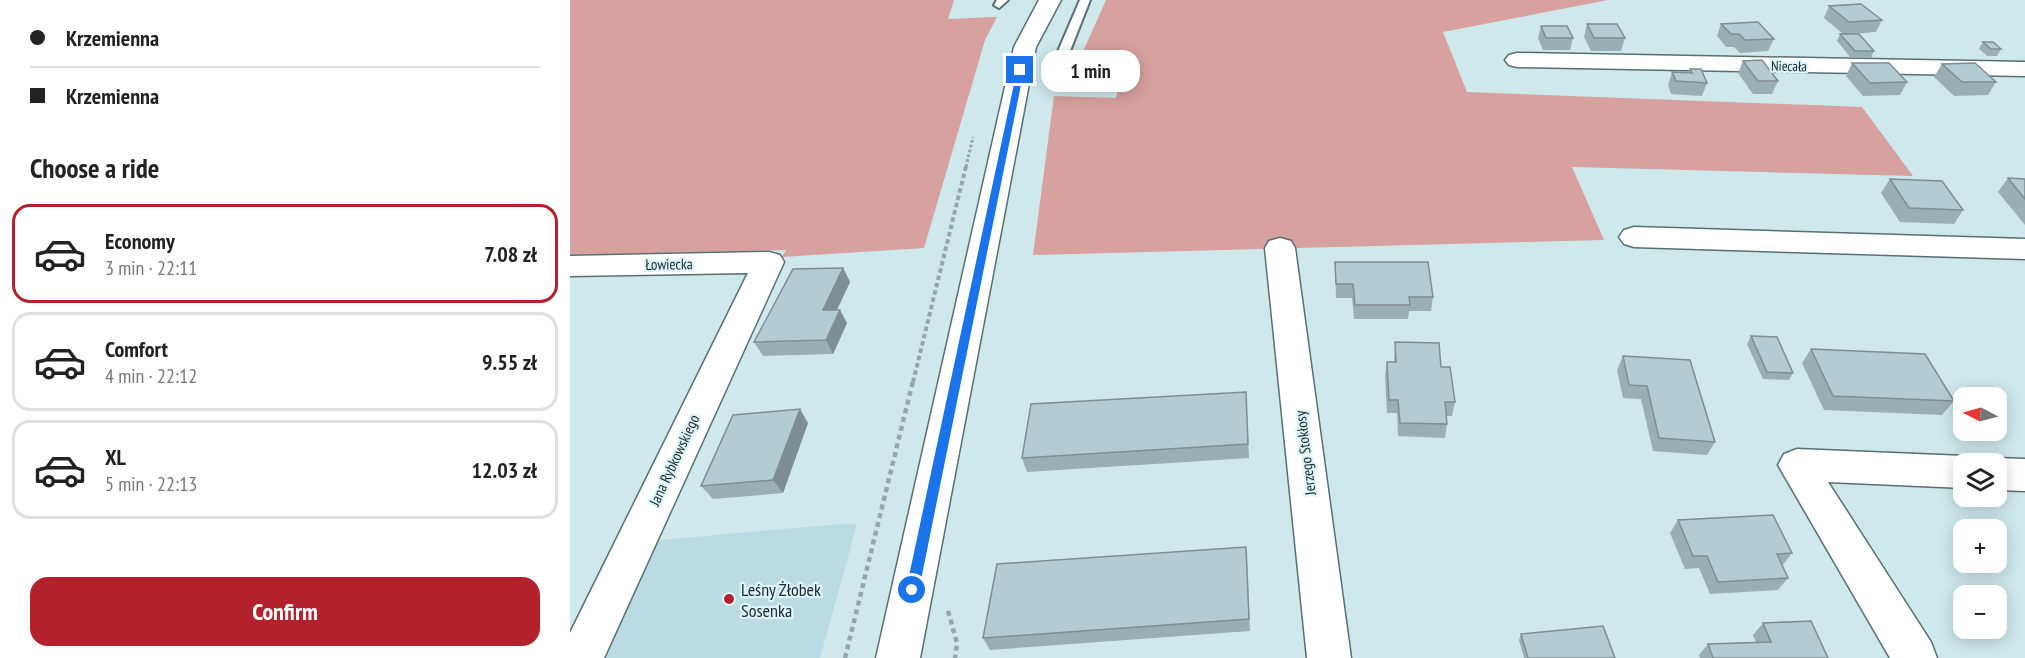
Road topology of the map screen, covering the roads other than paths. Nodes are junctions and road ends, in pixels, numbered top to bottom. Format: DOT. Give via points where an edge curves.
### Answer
graph roads {
  1 [pos="1050,0"];
  2 [pos="1085,0"];
  3 [pos="1517,60"];
  4 [pos="2025,69"];
  5 [pos="1063,77"];
  6 [pos="1634,237"];
  7 [pos="1280,248"];
  8 [pos="2025,249"];
  9 [pos="769,262"];
  10 [pos="570,266"];
  11 [pos="1953,472"];
  12 [pos="2007,474"];
  13 [pos="2025,475"];
  14 [pos="581,658"];
  15 [pos="898,658"];
  16 [pos="1329,658"];
  17 [pos="1915,658"];
  1 -- 15 [label="street" via="1025,47"];
  2 -- 5 [label="lane" via="1062,56"];
  3 -- 4 [label="street, Niecała"];
  6 -- 8 [label="street"];
  7 -- 16 [label="street, Jerzego Stokłosy"];
  9 -- 10 [label="street, Łowiecka"];
  9 -- 14 [label="street, Jana Rybkowskiego"];
  11 -- 17 [label="street" via="1797,465"];
  12 -- 13 [label="street"];
}
